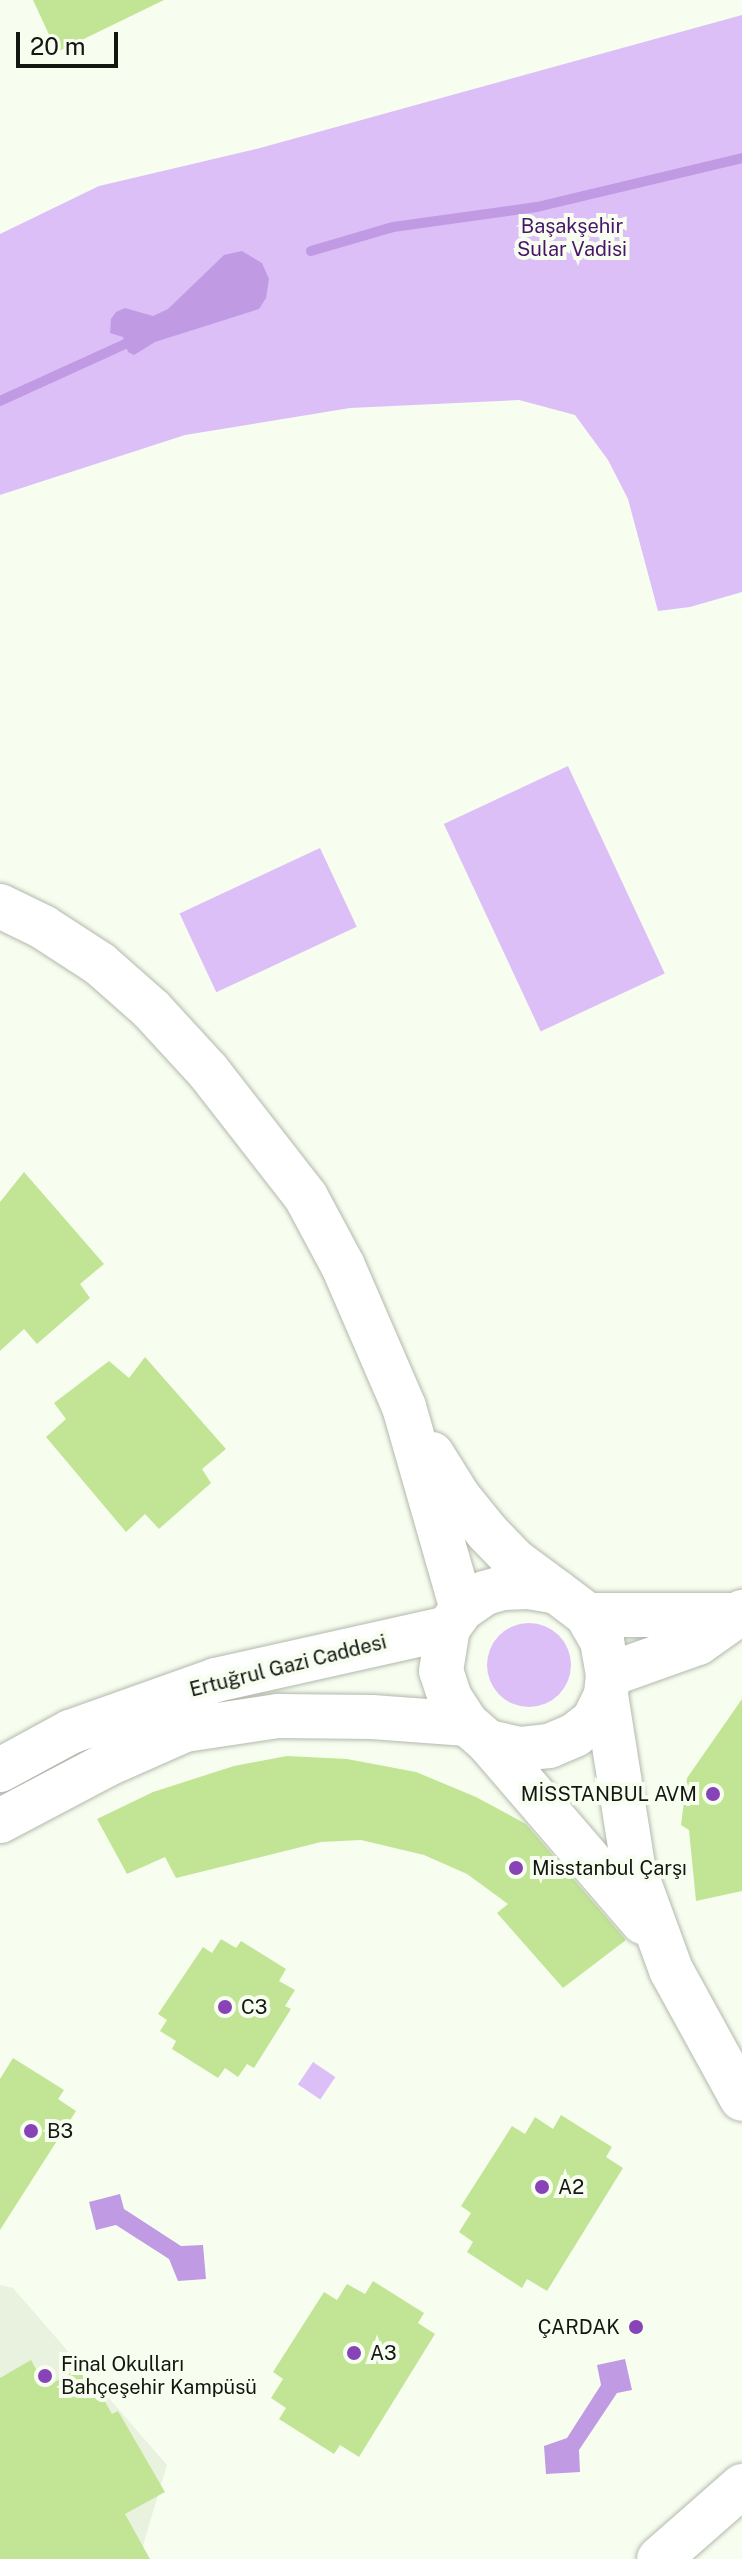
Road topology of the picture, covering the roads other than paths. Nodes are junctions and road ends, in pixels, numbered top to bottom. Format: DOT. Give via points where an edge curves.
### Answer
graph roads {
  1 [pos="0,906"];
  2 [pos="404,1407"];
  3 [pos="572,1604"];
  4 [pos="738,1613"];
  5 [pos="455,1618"];
  6 [pos="607,1685"];
  7 [pos="478,1733"];
  8 [pos="0,1770"];
  9 [pos="0,1821"];
  10 [pos="660,1942"];
  11 [pos="742,2099"];
  12 [pos="742,2486"];
  13 [pos="659,2559"];
  1 -- 2 [label="street" via="100,964 208,1071 306,1197 343,1266"];
  2 -- 3 [label="street" via="458,1496 487,1532 515,1561"];
  2 -- 5 [label="street" via="428,1480"];
  3 -- 4 [label="street"];
  3 -- 5 [label="street" via="529,1587 503,1588 485,1593"];
  3 -- 6 [label="street" via="602,1641"];
  4 -- 6 [label="street" via="698,1643"];
  5 -- 7 [label="street" via="441,1671 450,1698"];
  5 -- 8 [label="street, Ertuğrul Gazi Caddesi" via="216,1680 70,1732"];
  6 -- 7 [label="street" via="594,1720 549,1746 519,1749"];
  6 -- 10 [label="street" via="633,1866"];
  7 -- 9 [label="street, Ertuğrul Gazi Caddesi" via="372,1717 278,1716 185,1730"];
  7 -- 10 [label="street"];
  10 -- 11 [label="street" via="691,2011"];
  12 -- 13 [label="street"];
}
